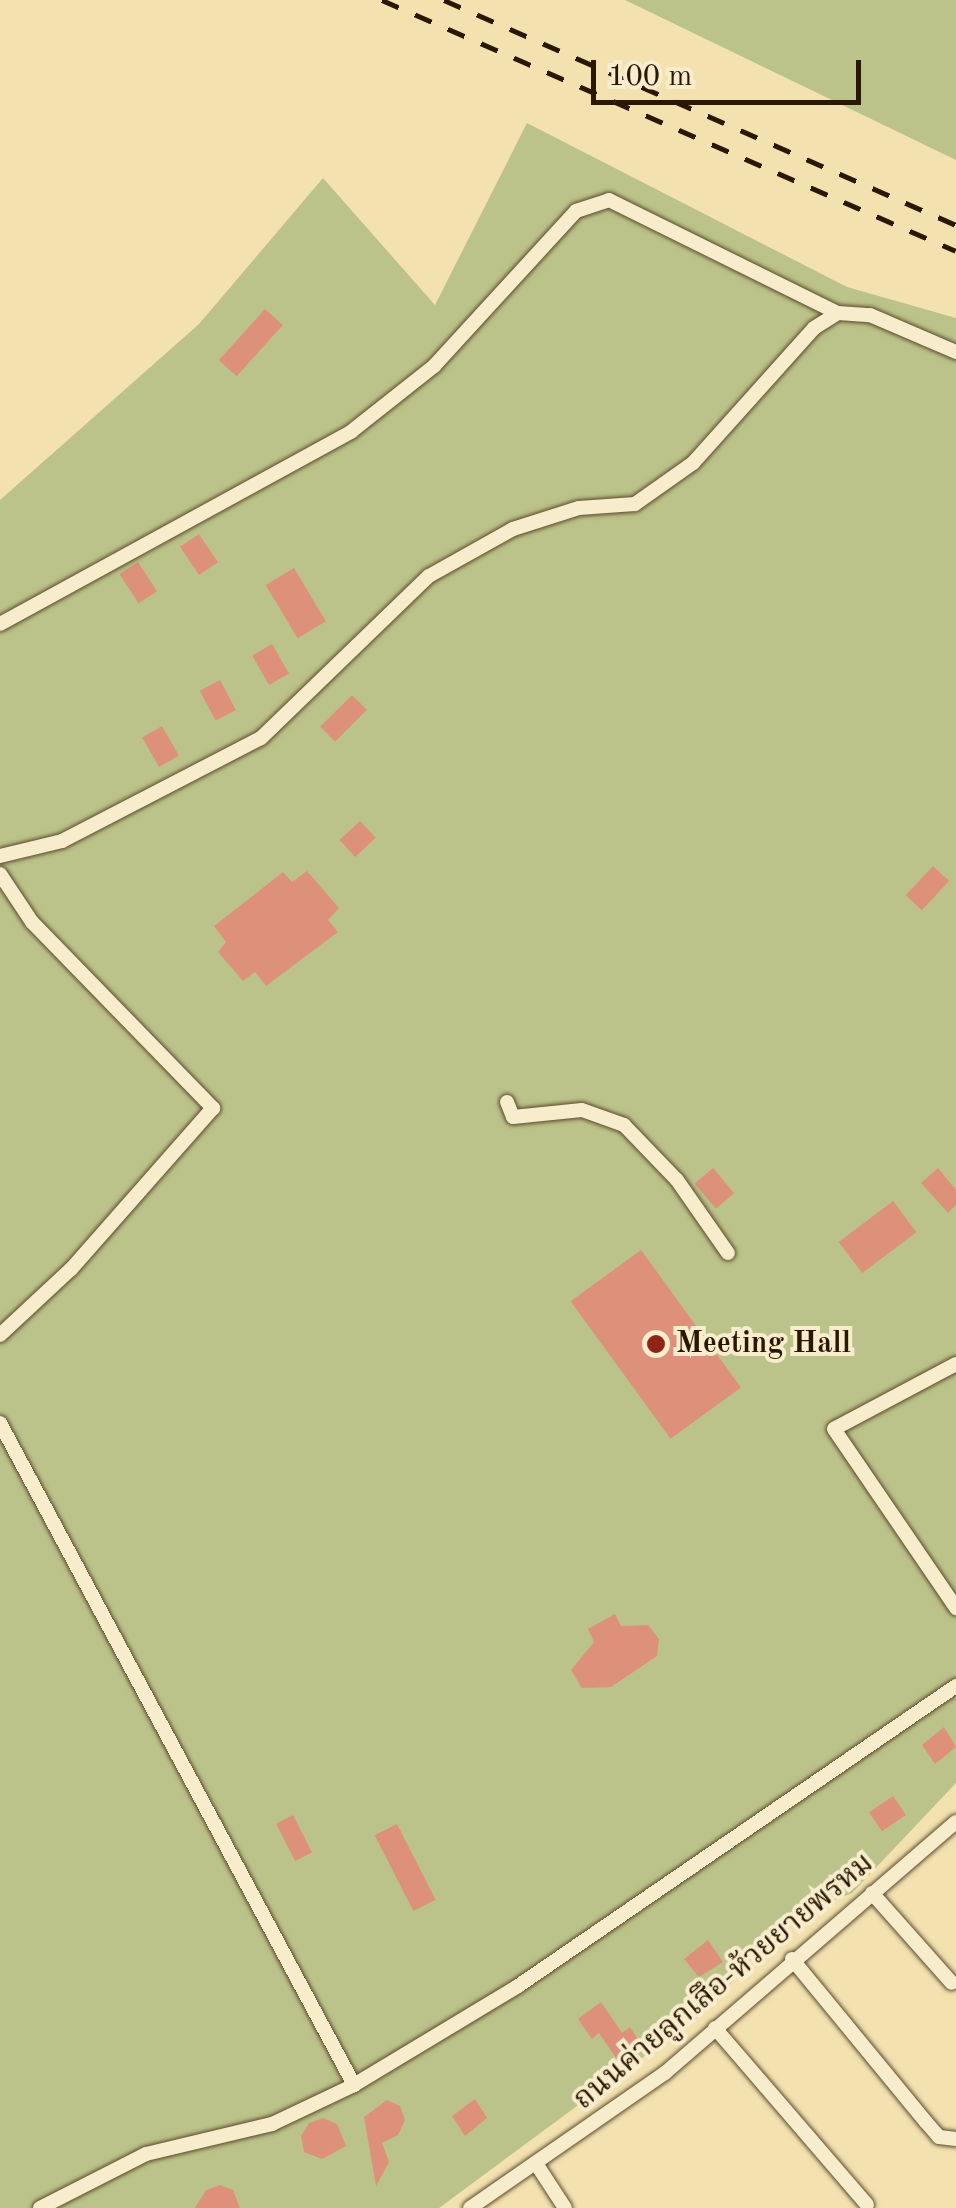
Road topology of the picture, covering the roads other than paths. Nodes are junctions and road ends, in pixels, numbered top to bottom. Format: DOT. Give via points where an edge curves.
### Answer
graph roads {
  1 [pos="838,313"];
  2 [pos="956,352"];
  3 [pos="0,624"];
  4 [pos="0,856"];
  5 [pos="0,874"];
  6 [pos="506,1102"];
  7 [pos="728,1254"];
  8 [pos="0,1335"];
  9 [pos="956,1364"];
  10 [pos="0,1423"];
  11 [pos="956,1608"];
  12 [pos="956,1686"];
  13 [pos="956,1822"];
  14 [pos="872,1894"];
  15 [pos="792,1959"];
  16 [pos="952,1984"];
  17 [pos="715,2028"];
  18 [pos="354,2085"];
  19 [pos="956,2139"];
  20 [pos="537,2165"];
  21 [pos="867,2205"];
  22 [pos="40,2208"];
  23 [pos="470,2208"];
  24 [pos="565,2208"];
  1 -- 2 [label="street" via="870,315"];
  1 -- 3 [label="street" via="608,200 576,211 434,366 352,431"];
  1 -- 4 [label="street" via="814,328 692,463 635,504 579,508 513,529 429,576 261,738 62,841"];
  5 -- 8 [label="street" via="32,922 213,1108 71,1269"];
  6 -- 7 [label="street" via="513,1117 582,1110 624,1125 677,1180"];
  9 -- 11 [label="street" via="834,1430"];
  10 -- 18 [label="street"];
  12 -- 18 [label="street" via="518,1986"];
  13 -- 14 [label="street, ถนนค่ายลูกเสึอ-ห้วยยายพรหม"];
  14 -- 15 [label="street, ถนนค่ายลูกเสึอ-ห้วยยายพรหม"];
  14 -- 16 [label="street"];
  15 -- 17 [label="street, ถนนค่ายลูกเสึอ-ห้วยยายพรหม"];
  15 -- 19 [label="street" via="939,2137"];
  17 -- 20 [label="street, ถนนค่ายลูกเสึอ-ห้วยยายพรหม"];
  17 -- 21 [label="street"];
  18 -- 22 [label="street" via="272,2124 146,2154"];
  20 -- 23 [label="street, ถนนค่ายลูกเสึอ-ห้วยยายพรหม"];
  20 -- 24 [label="street"];
}
